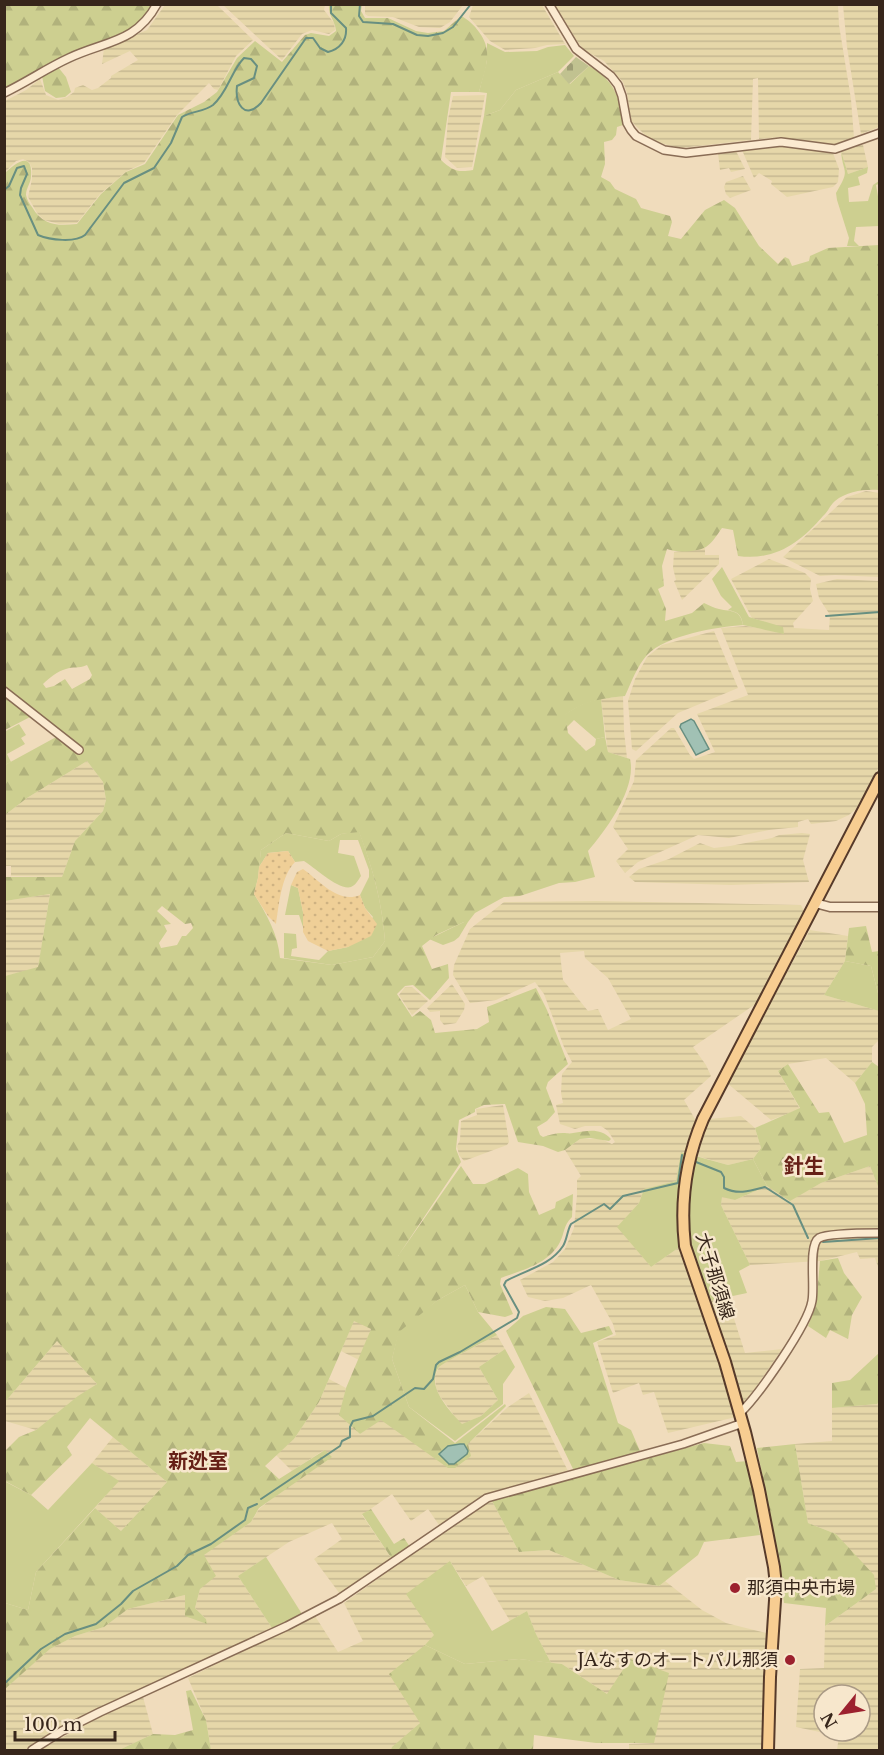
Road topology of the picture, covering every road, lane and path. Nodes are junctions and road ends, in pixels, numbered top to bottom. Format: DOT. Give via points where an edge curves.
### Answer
graph roads {
  1 [pos="157,4"];
  2 [pos="549,4"];
  3 [pos="4,93"];
  4 [pos="879,133"];
  5 [pos="4,691"];
  6 [pos="79,750"];
  7 [pos="879,778"];
  8 [pos="815,903"];
  9 [pos="879,907"];
  10 [pos="879,1233"];
  11 [pos="741,1418"];
  12 [pos="32,1750"];
  13 [pos="768,1750"];
  1 -- 3 [label="street" via="133,33 72,56"];
  2 -- 4 [label="street" via="576,49 618,85 631,130 664,150 686,153 781,142 835,149"];
  5 -- 6 [label="street"];
  7 -- 8 [label="main road, 大子那須線"];
  8 -- 9 [label="street" via="830,907"];
  8 -- 11 [label="main road, 大子那須線" via="703,1119 693,1141 687,1171 683,1226 686,1246"];
  10 -- 11 [label="street" via="828,1236 814,1244 814,1287 806,1320"];
  11 -- 12 [label="street" via="683,1444 487,1498 339,1599 90,1716"];
  11 -- 13 [label="main road, 大子那須線" via="776,1585"];
}
